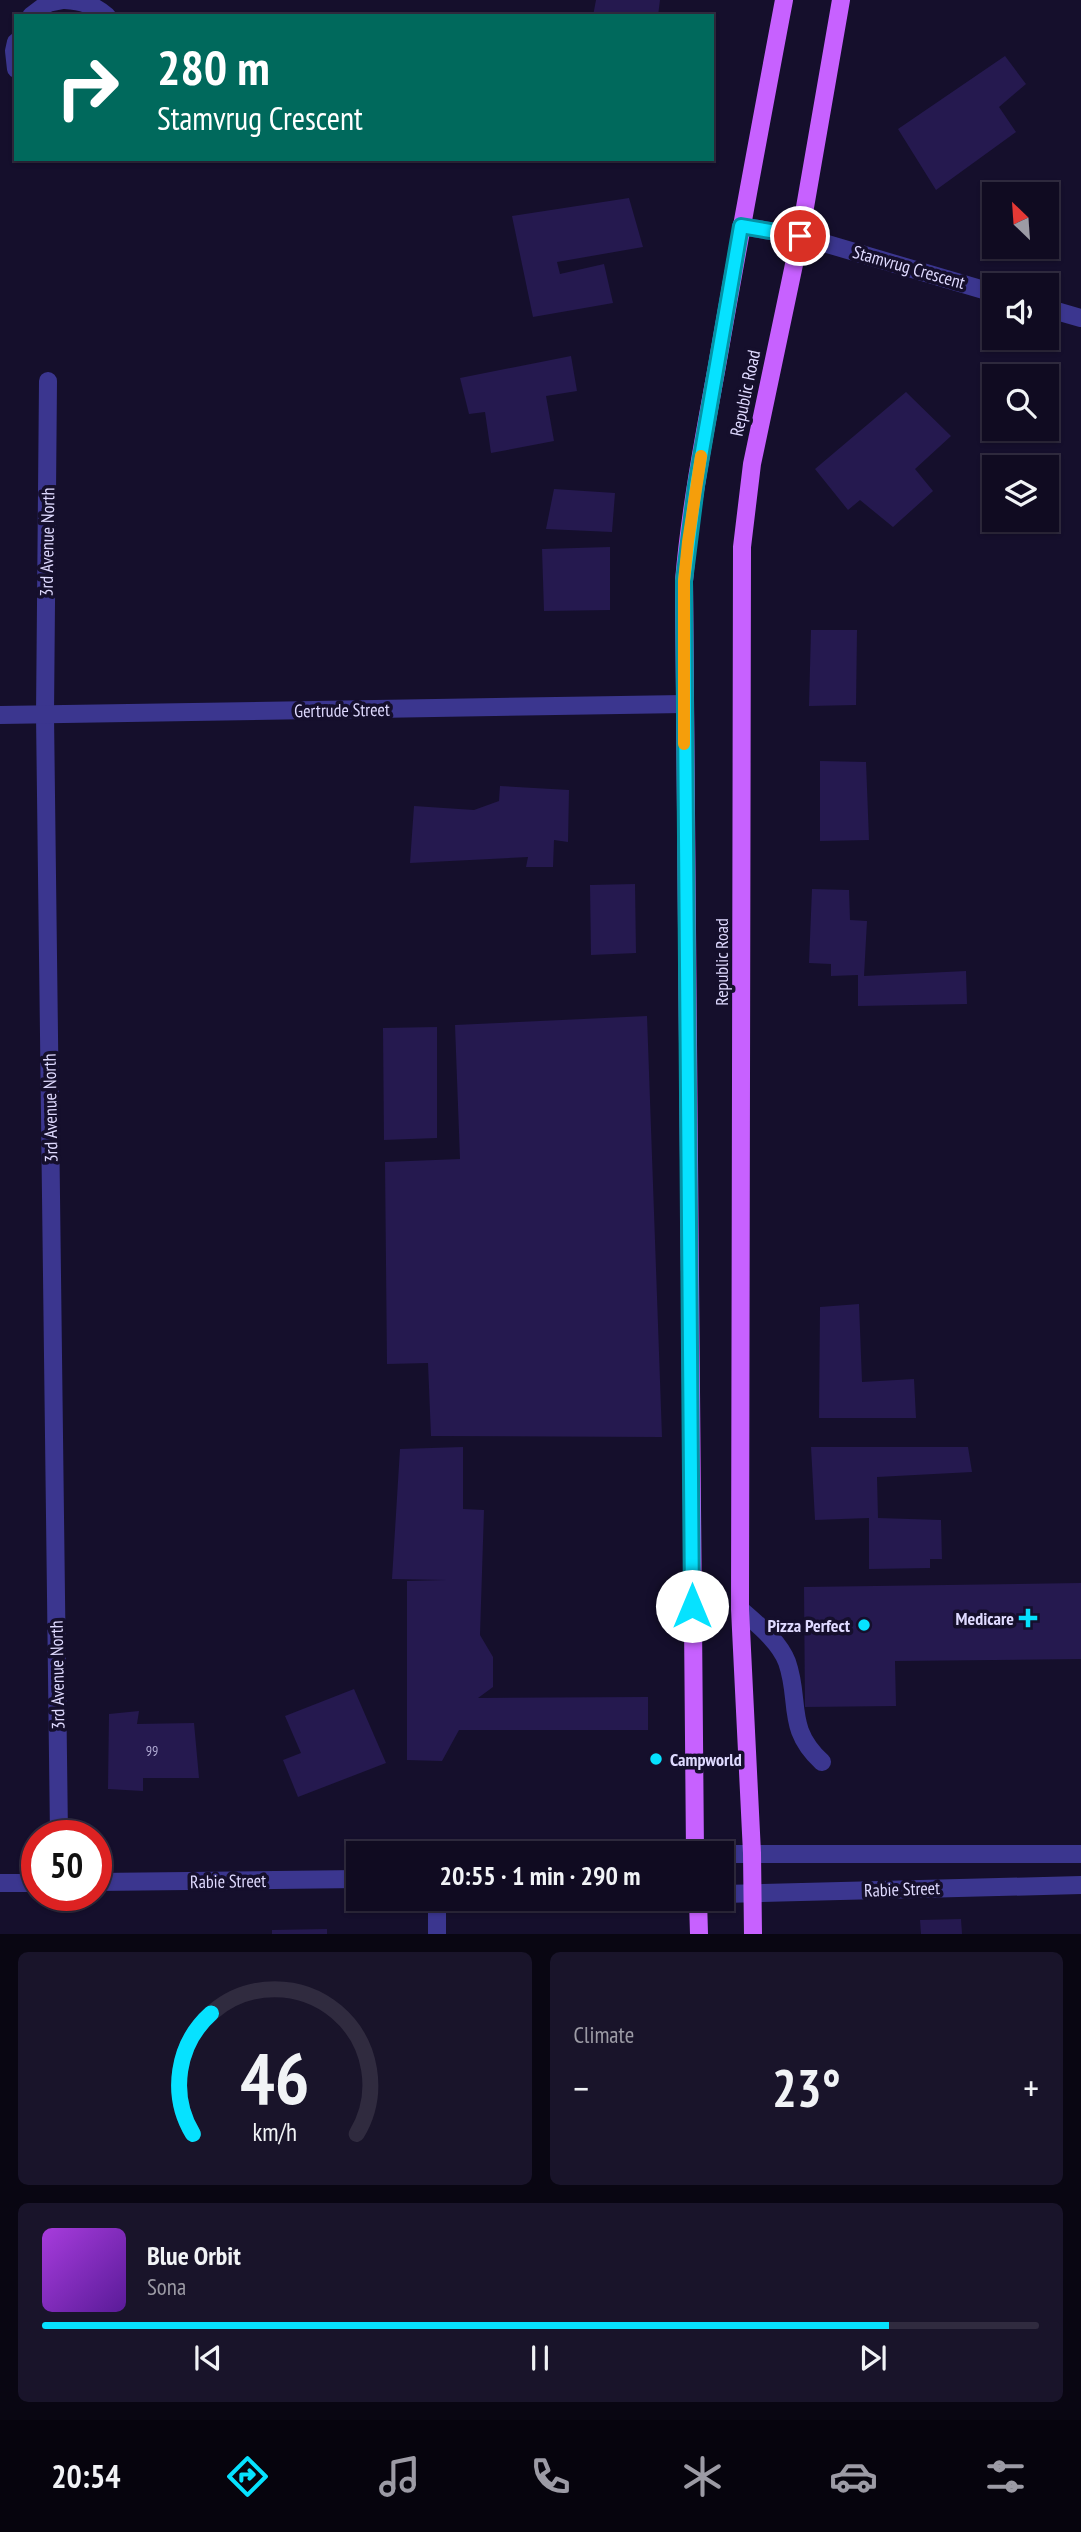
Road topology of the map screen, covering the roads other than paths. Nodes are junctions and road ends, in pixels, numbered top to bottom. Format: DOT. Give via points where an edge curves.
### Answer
graph roads {
  1 [pos="72,0"];
  2 [pos="784,0"];
  3 [pos="841,0"];
  4 [pos="34,14"];
  5 [pos="104,14"];
  6 [pos="741,226"];
  7 [pos="800,236"];
  8 [pos="982,289"];
  9 [pos="1059,312"];
  10 [pos="1081,318"];
  11 [pos="48,381"];
  12 [pos="684,704"];
  13 [pos="0,715"];
  14 [pos="45,715"];
  15 [pos="740,1609"];
  16 [pos="822,1762"];
  17 [pos="59,1820"];
  18 [pos="695,1841"];
  19 [pos="752,1853"];
  20 [pos="734,1854"];
  21 [pos="1081,1854"];
  22 [pos="346,1879"];
  23 [pos="112,1882"];
  24 [pos="0,1883"];
  25 [pos="21,1883"];
  26 [pos="1081,1885"];
  27 [pos="753,1893"];
  28 [pos="734,1894"];
  29 [pos="436,1911"];
  30 [pos="698,1911"];
  31 [pos="437,1934"];
  32 [pos="699,1934"];
  33 [pos="753,1934"];
  1 -- 4 [label="street" via="48,3"];
  1 -- 5 [label="street"];
  2 -- 6 [label="main road, Republic Road"];
  3 -- 7 [label="main road, Republic Road"];
  6 -- 7 [label="street, Stamvrug Crescent"];
  6 -- 12 [label="main road, Republic Road" via="688,542"];
  7 -- 8 [label="street, Stamvrug Crescent"];
  7 -- 15 [label="main road, Republic Road" via="752,464 743,547"];
  9 -- 10 [label="street"];
  11 -- 14 [label="street, 3rd Avenue North"];
  12 -- 14 [label="street, Gertrude Street"];
  12 -- 18 [label="main road, Republic Road"];
  13 -- 14 [label="street, Gertrude Street"];
  14 -- 17 [label="street, 3rd Avenue North"];
  15 -- 16 [label="street" via="786,1659 797,1726 807,1748"];
  15 -- 19 [label="main road, Republic Road"];
  19 -- 20 [label="street, Rabie Street"];
  19 -- 21 [label="street, Rabie Street"];
  19 -- 27 [label="main road, Republic Road"];
  22 -- 23 [label="street, Rabie Street"];
  24 -- 25 [label="street"];
  26 -- 27 [label="street, Rabie Street"];
  27 -- 28 [label="street, Rabie Street"];
  27 -- 33 [label="main road, Republic Road"];
  29 -- 31 [label="street"];
  30 -- 32 [label="main road"];
}
